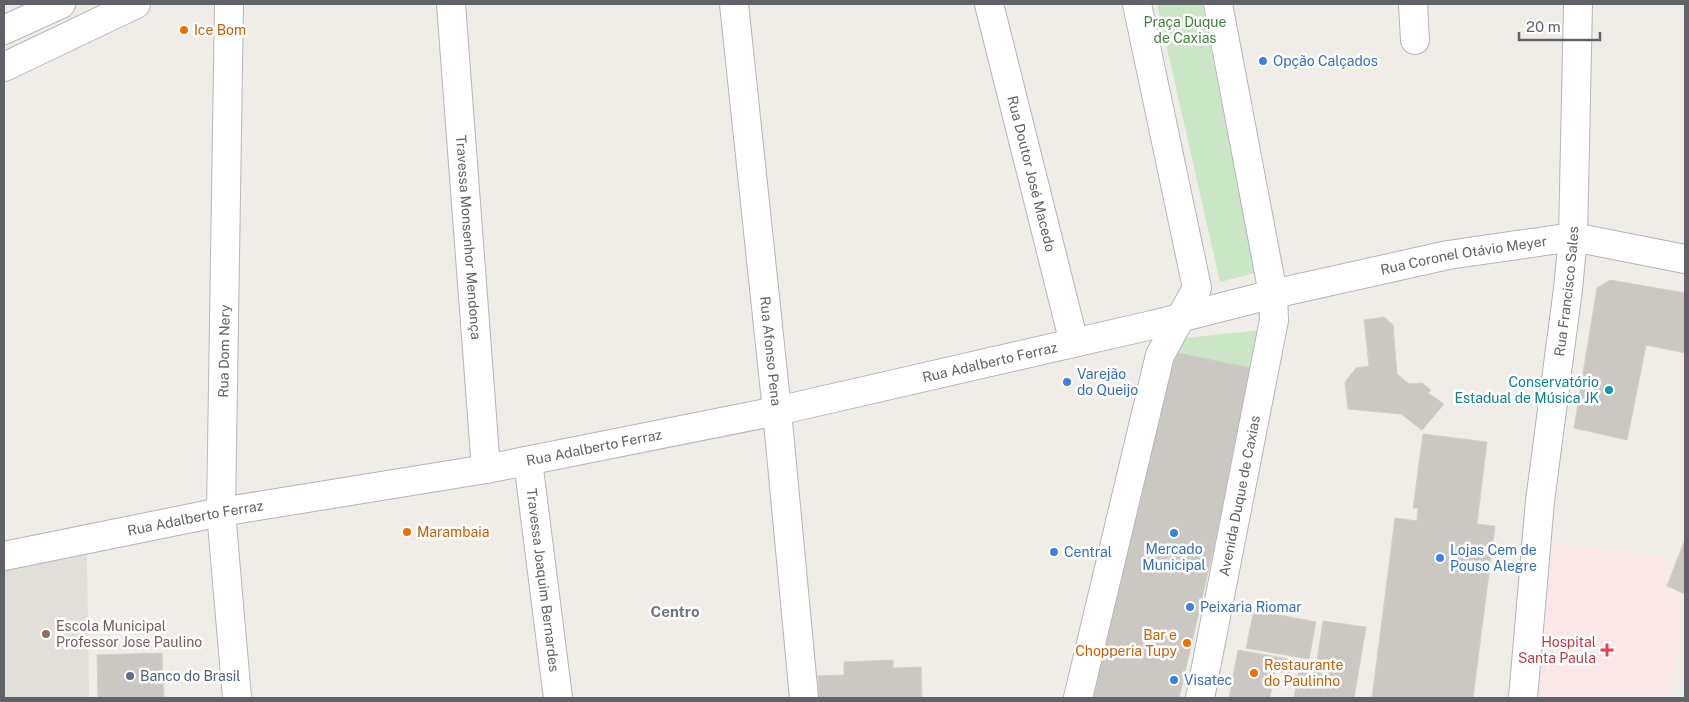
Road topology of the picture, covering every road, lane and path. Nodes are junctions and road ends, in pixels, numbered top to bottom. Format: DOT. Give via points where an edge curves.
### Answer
graph roads {
  1 [pos="61,4"];
  2 [pos="136,4"];
  3 [pos="229,4"];
  4 [pos="451,4"];
  5 [pos="734,4"];
  6 [pos="989,4"];
  7 [pos="1138,4"];
  8 [pos="1218,4"];
  9 [pos="1413,4"];
  10 [pos="1578,4"];
  11 [pos="4,30"];
  12 [pos="1415,40"];
  13 [pos="4,66"];
  14 [pos="1573,237"];
  15 [pos="1685,259"];
  16 [pos="1273,294"];
  17 [pos="1180,317"];
  18 [pos="1074,343"];
  19 [pos="778,411"];
  20 [pos="528,461"];
  21 [pos="486,470"];
  22 [pos="221,512"];
  23 [pos="4,556"];
  24 [pos="237,698"];
  25 [pos="558,698"];
  26 [pos="804,698"];
  27 [pos="1078,698"];
  28 [pos="1200,698"];
  29 [pos="1523,698"];
  1 -- 11 [label="street"];
  2 -- 13 [label="street"];
  3 -- 22 [label="street, Rua Dom Nery"];
  4 -- 21 [label="street, Travessa Monsenhor Mendonça"];
  5 -- 19 [label="street, Rua Afonso Pena"];
  6 -- 18 [label="street, Rua Doutor José Macedo"];
  7 -- 17 [label="street" via="1198,288"];
  8 -- 16 [label="street, Avenida Duque de Caxias"];
  9 -- 12 [label="street"];
  10 -- 14 [label="street, Rua Francisco Sales"];
  14 -- 15 [label="street, Rua Coronel Otávio Meyer"];
  14 -- 16 [label="street, Rua Coronel Otávio Meyer" via="1448,255"];
  14 -- 29 [label="street, Rua Francisco Sales" via="1540,501"];
  16 -- 17 [label="street"];
  16 -- 28 [label="street, Avenida Duque de Caxias" via="1274,320"];
  17 -- 18 [label="street, Rua Adalberto Ferraz"];
  17 -- 27 [label="street" via="1160,355"];
  18 -- 19 [label="street, Rua Adalberto Ferraz"];
  19 -- 20 [label="street, Rua Adalberto Ferraz"];
  19 -- 26 [label="street, Rua Afonso Pena"];
  20 -- 21 [label="street, Rua Adalberto Ferraz"];
  20 -- 25 [label="street, Travessa Joaquim Bernardes"];
  21 -- 22 [label="street, Rua Adalberto Ferraz"];
  22 -- 23 [label="street, Rua Adalberto Ferraz"];
  22 -- 24 [label="street, Rua Dom Nery"];
}
